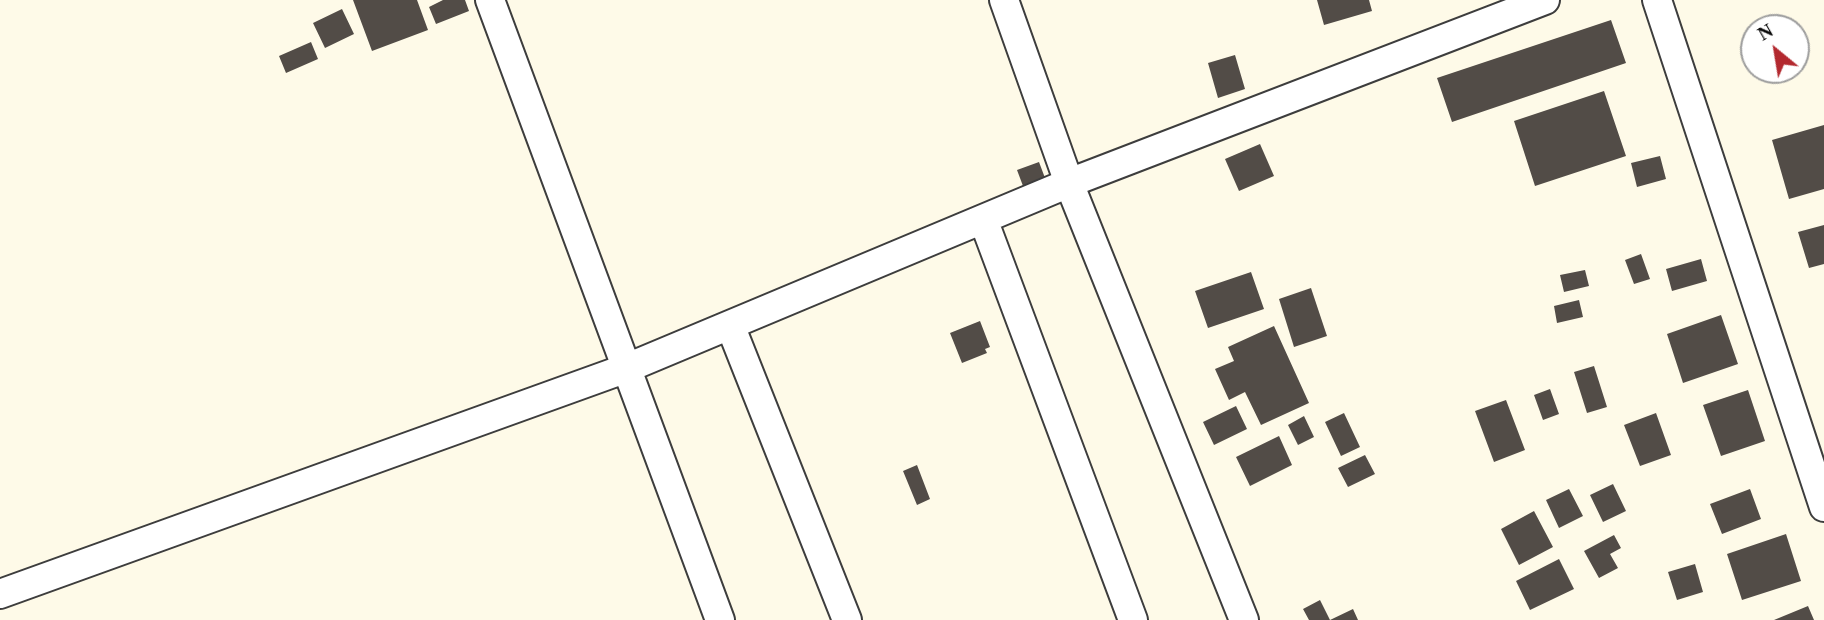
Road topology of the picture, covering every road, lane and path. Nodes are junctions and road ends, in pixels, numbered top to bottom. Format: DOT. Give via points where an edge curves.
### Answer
graph roads {
  1 [pos="490,0"];
  2 [pos="1004,0"];
  3 [pos="1545,0"];
  4 [pos="1657,0"];
  5 [pos="1069,183"];
  6 [pos="983,219"];
  7 [pos="730,325"];
  8 [pos="627,368"];
  9 [pos="1824,507"];
  10 [pos="0,594"];
  11 [pos="720,620"];
  12 [pos="847,620"];
  13 [pos="1133,620"];
  14 [pos="1244,620"];
  1 -- 8 [label="street"];
  2 -- 5 [label="street"];
  3 -- 5 [label="street"];
  4 -- 9 [label="street"];
  5 -- 6 [label="street"];
  5 -- 14 [label="street"];
  6 -- 7 [label="street"];
  6 -- 13 [label="street"];
  7 -- 8 [label="street"];
  7 -- 12 [label="street"];
  8 -- 10 [label="street"];
  8 -- 11 [label="street"];
}
